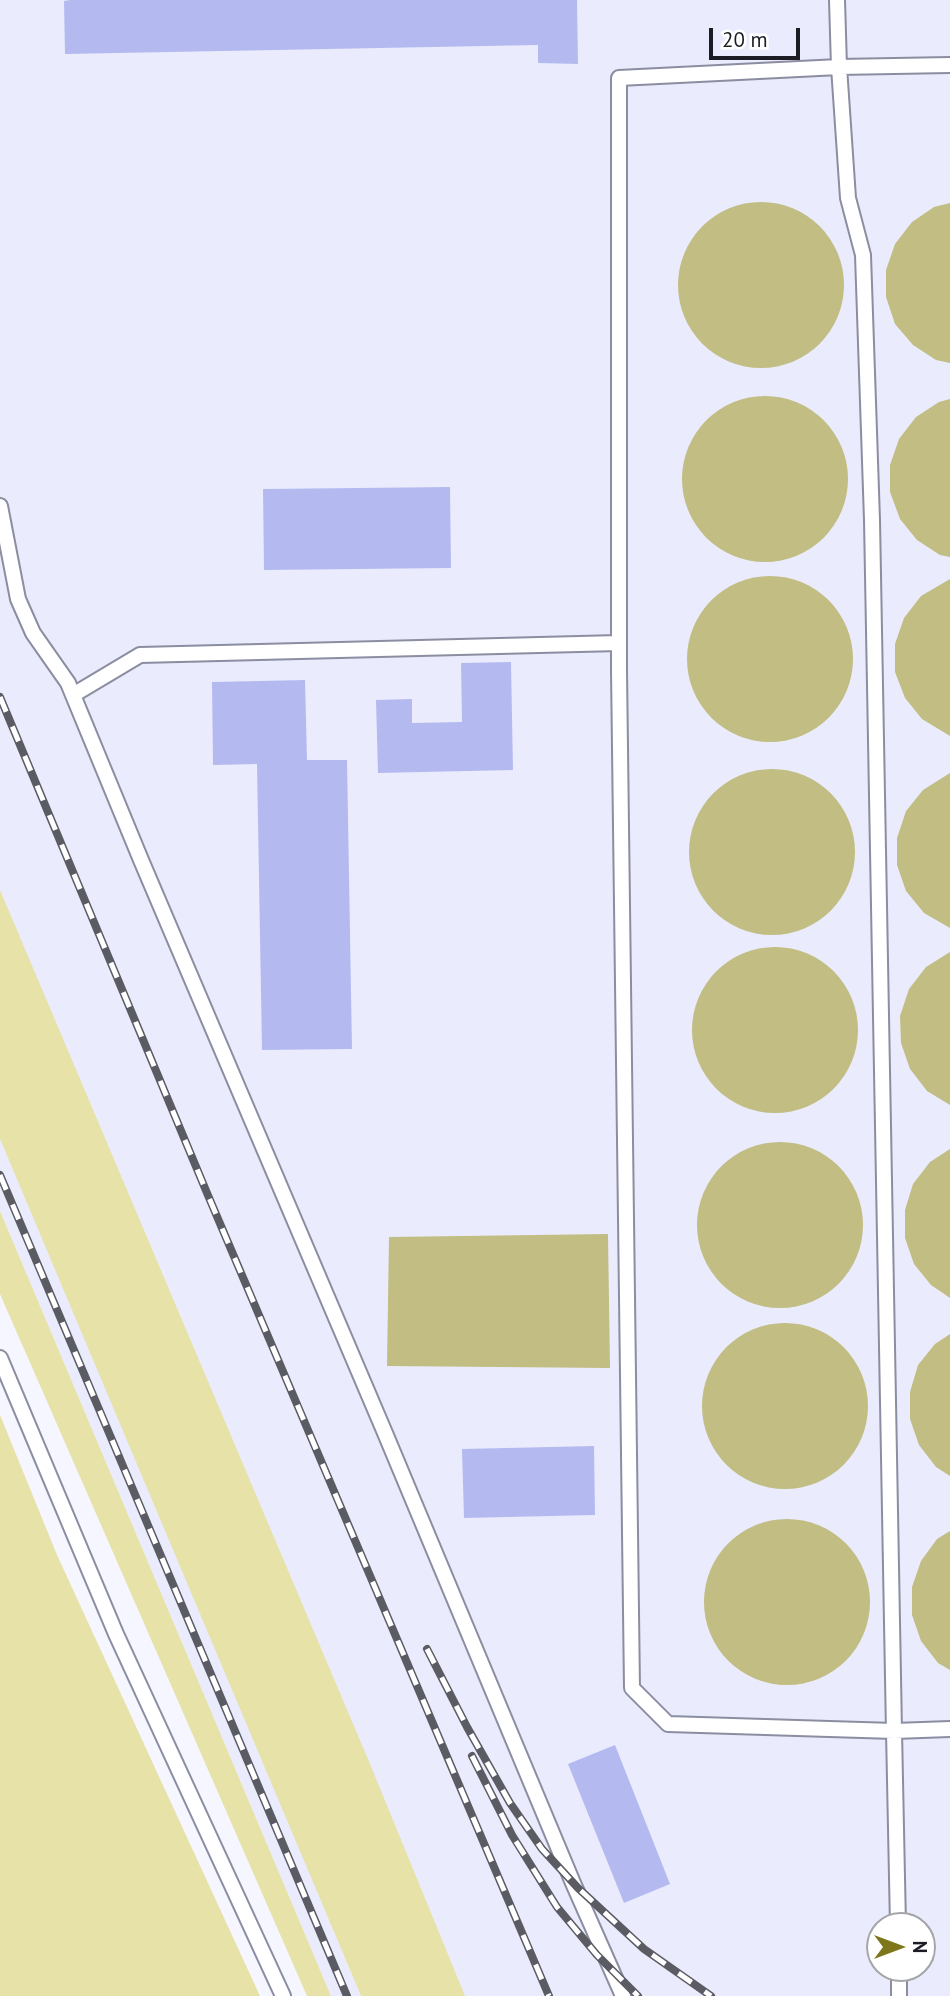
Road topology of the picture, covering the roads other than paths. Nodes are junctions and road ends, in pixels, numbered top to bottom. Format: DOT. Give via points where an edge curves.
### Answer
graph roads {
  1 [pos="837,0"];
  2 [pos="950,65"];
  3 [pos="839,67"];
  4 [pos="0,506"];
  5 [pos="619,643"];
  6 [pos="74,695"];
  7 [pos="0,1358"];
  8 [pos="950,1729"];
  9 [pos="894,1731"];
  10 [pos="898,1912"];
  11 [pos="282,1996"];
  12 [pos="623,1996"];
  1 -- 3 [label="lane"];
  2 -- 3 [label="lane"];
  3 -- 5 [label="lane" via="619,78"];
  3 -- 9 [label="lane" via="848,198 864,269"];
  4 -- 6 [label="lane" via="18,600 33,633"];
  5 -- 6 [label="lane" via="140,655"];
  5 -- 9 [label="lane" via="632,1688 668,1724"];
  6 -- 12 [label="lane"];
  7 -- 11 [label="lane" via="116,1634"];
  8 -- 9 [label="lane"];
  9 -- 10 [label="lane"];
}
